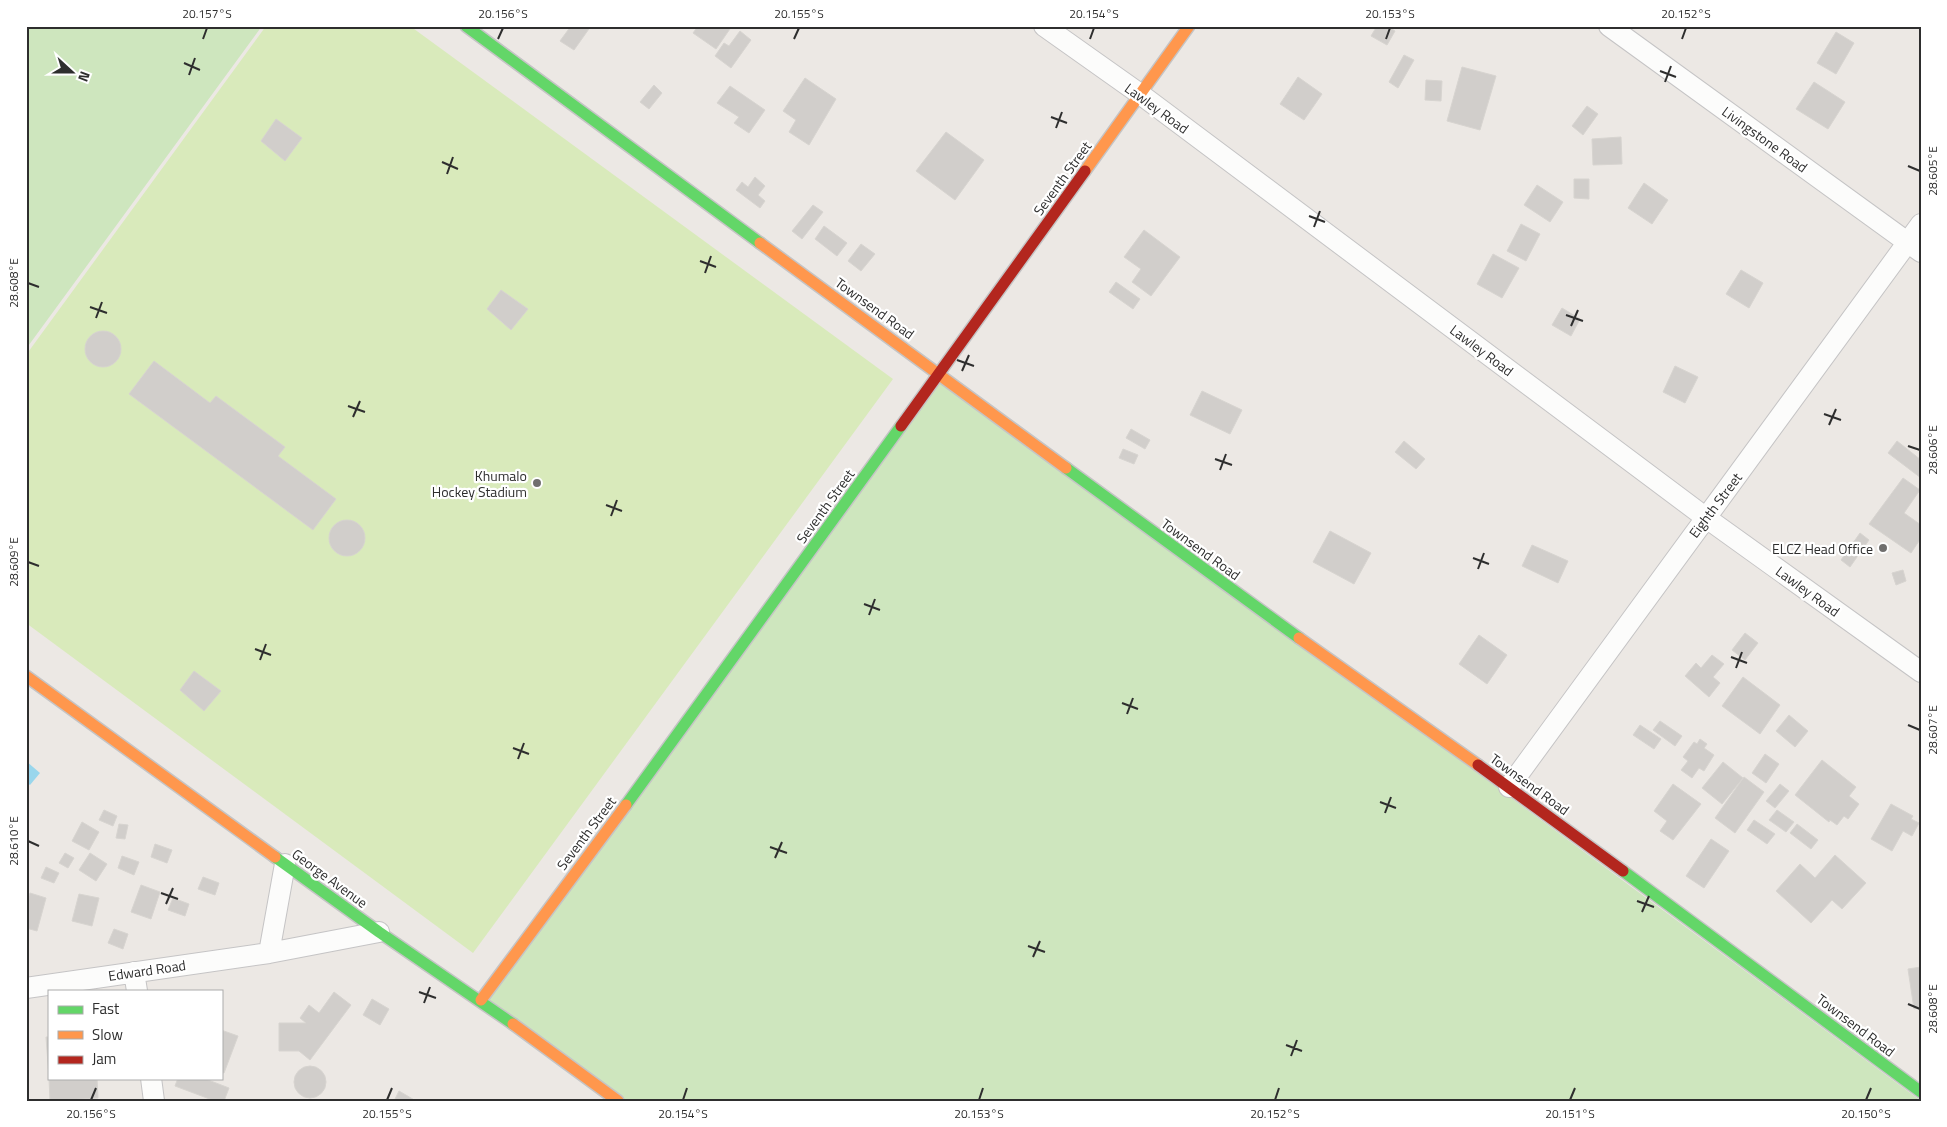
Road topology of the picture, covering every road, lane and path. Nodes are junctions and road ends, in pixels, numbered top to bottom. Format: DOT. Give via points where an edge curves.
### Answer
graph roads {
  1 [pos="466,26"];
  2 [pos="1044,26"];
  3 [pos="1189,26"];
  4 [pos="1610,26"];
  5 [pos="1140,94"];
  6 [pos="1921,224"];
  7 [pos="1914,247"];
  8 [pos="939,374"];
  9 [pos="1705,517"];
  10 [pos="1921,672"];
  11 [pos="26,676"];
  12 [pos="1509,787"];
  13 [pos="285,864"];
  14 [pos="380,932"];
  15 [pos="269,953"];
  16 [pos="136,981"];
  17 [pos="26,988"];
  18 [pos="481,1000"];
  19 [pos="151,1080"];
  20 [pos="1921,1092"];
  21 [pos="616,1100"];
  22 [pos="154,1101"];
  1 -- 8 [label="street, Townsend Road"];
  2 -- 5 [label="street, Lawley Road"];
  3 -- 5 [label="street, Seventh Street"];
  4 -- 7 [label="street, Livingstone Road"];
  5 -- 8 [label="street, Seventh Street"];
  5 -- 9 [label="street, Lawley Road"];
  6 -- 7 [label="street, Eighth Street"];
  7 -- 9 [label="street, Eighth Street"];
  8 -- 12 [label="street, Townsend Road" via="1221,583"];
  8 -- 18 [label="street, Seventh Street" via="720,678"];
  9 -- 10 [label="street, Lawley Road"];
  9 -- 12 [label="street, Eighth Street"];
  11 -- 13 [label="street, George Avenue"];
  12 -- 20 [label="street, Townsend Road"];
  13 -- 14 [label="street, George Avenue"];
  13 -- 15 [label="street"];
  14 -- 15 [label="street, Edward Road"];
  14 -- 18 [label="street, George Avenue"];
  15 -- 16 [label="street, Edward Road"];
  16 -- 17 [label="street, Edward Road"];
  18 -- 21 [label="street, George Avenue"];
  19 -- 22 [label="street"];
}
